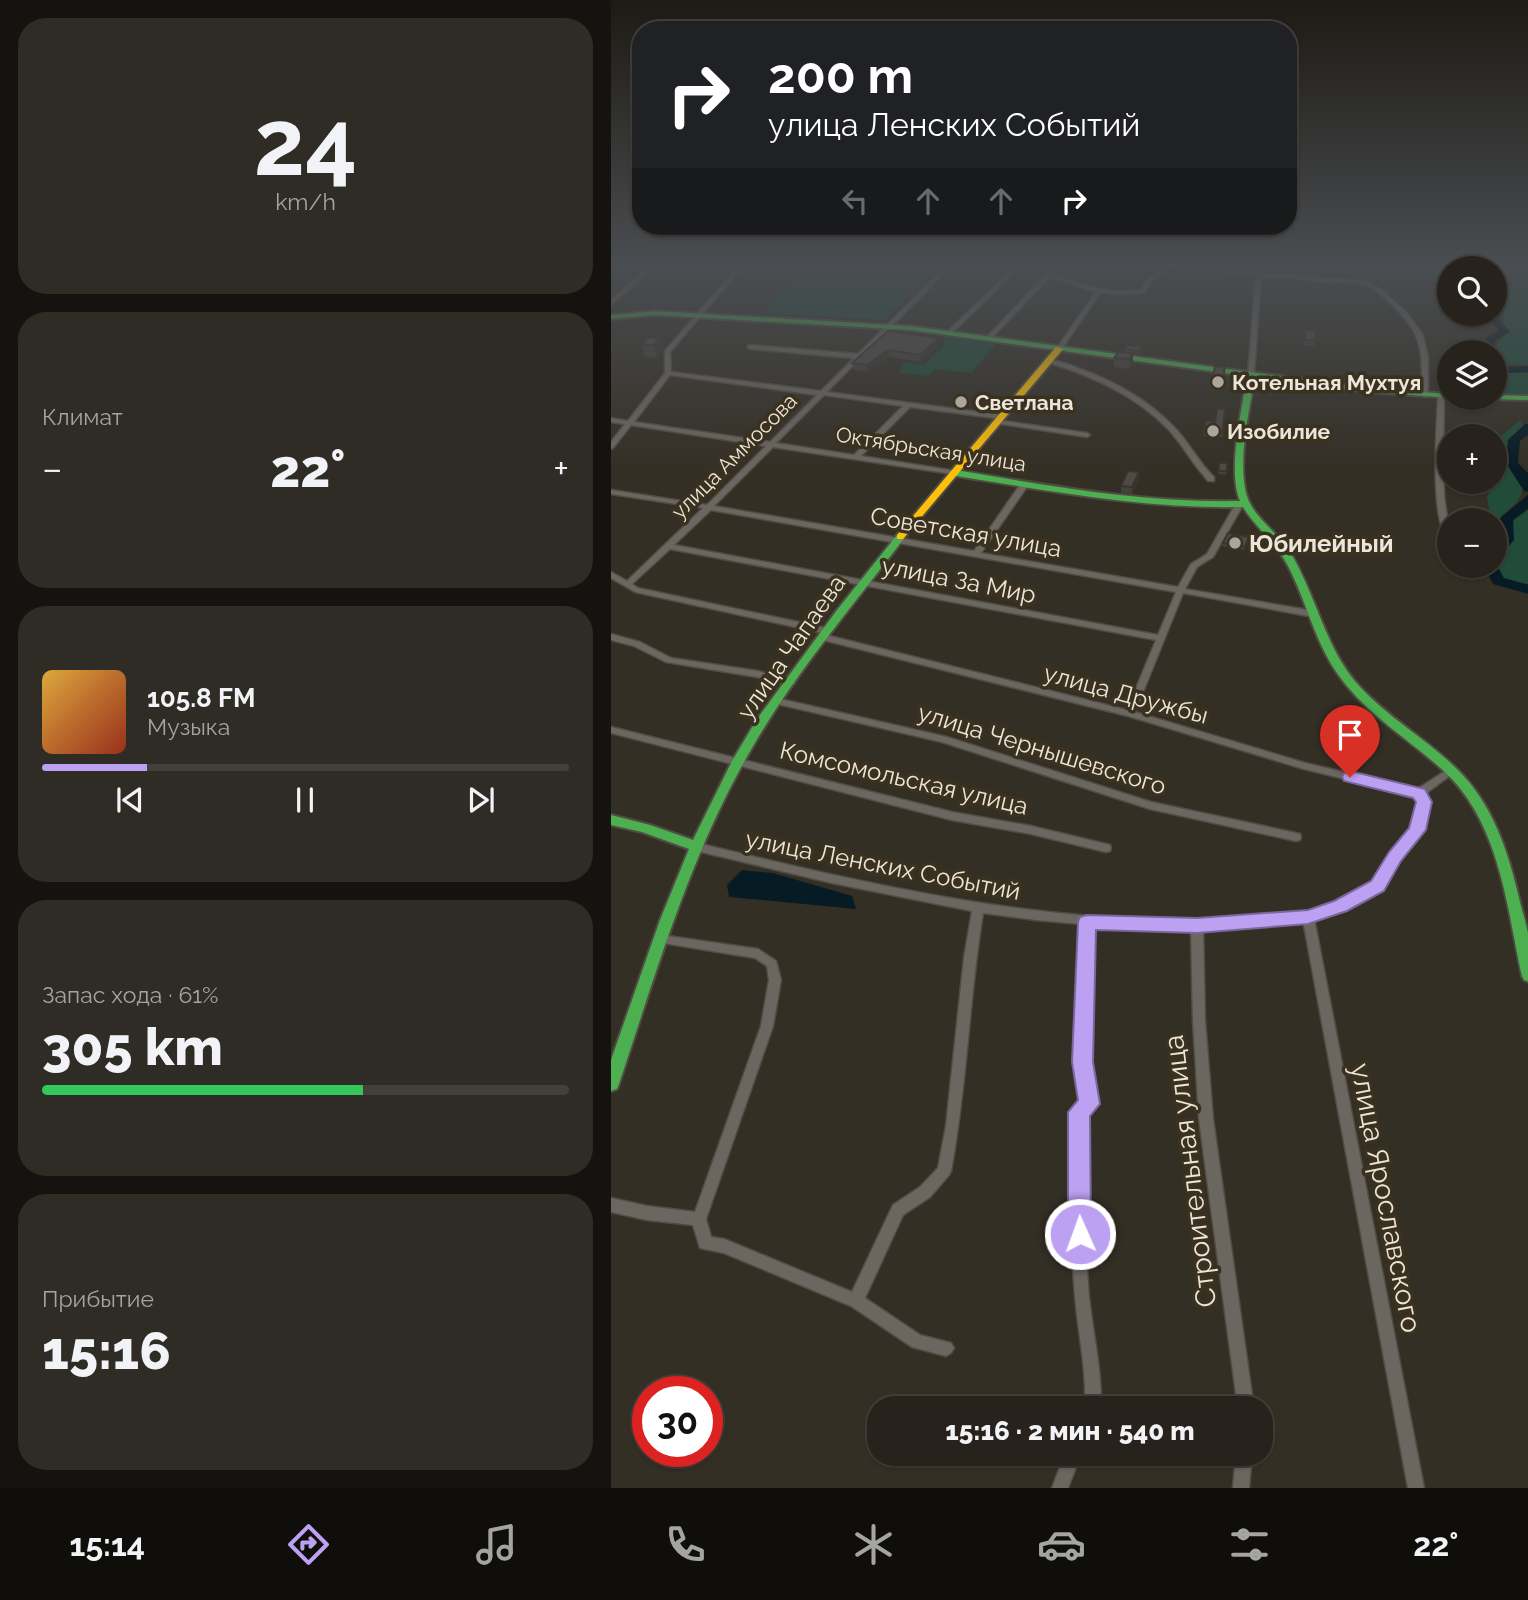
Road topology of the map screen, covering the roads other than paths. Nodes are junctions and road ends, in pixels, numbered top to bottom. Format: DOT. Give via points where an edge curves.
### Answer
graph roads {
  1 [pos="684,332"];
  2 [pos="884,332"];
  3 [pos="943,332"];
  4 [pos="994,332"];
  5 [pos="1071,332"];
  6 [pos="1254,332"];
  7 [pos="1419,332"];
  8 [pos="949,333"];
  9 [pos="988,339"];
  10 [pos="750,347"];
  11 [pos="1059,349"];
  12 [pos="858,356"];
  13 [pos="1049,361"];
  14 [pos="668,373"];
  15 [pos="1251,374"];
  16 [pos="822,392"];
  17 [pos="1425,395"];
  18 [pos="1437,396"];
  19 [pos="1507,397"];
  20 [pos="1528,398"];
  21 [pos="909,404"];
  22 [pos="1445,410"];
  23 [pos="999,419"];
  24 [pos="611,420"];
  25 [pos="628,422"];
  26 [pos="1087,435"];
  27 [pos="770,444"];
  28 [pos="611,447"];
  29 [pos="857,456"];
  30 [pos="956,473"];
  31 [pos="1211,479"];
  32 [pos="1025,484"];
  33 [pos="611,492"];
  34 [pos="1242,506"];
  35 [pos="709,507"];
  36 [pos="1442,508"];
  37 [pos="898,540"];
  38 [pos="669,546"];
  39 [pos="976,554"];
  40 [pos="611,574"];
  41 [pos="863,581"];
  42 [pos="627,585"];
  43 [pos="1181,589"];
  44 [pos="1314,614"];
  45 [pos="824,634"];
  46 [pos="611,637"];
  47 [pos="1159,638"];
  48 [pos="790,683"];
  49 [pos="776,701"];
  50 [pos="1130,714"];
  51 [pos="611,730"];
  52 [pos="738,761"];
  53 [pos="1450,772"];
  54 [pos="1419,793"];
  55 [pos="611,820"];
  56 [pos="1296,837"];
  57 [pos="697,847"];
  58 [pos="1106,848"];
  59 [pos="978,909"];
  60 [pos="1308,917"];
  61 [pos="1087,922"];
  62 [pos="1197,925"];
  63 [pos="661,939"];
  64 [pos="1528,976"];
  65 [pos="611,1084"];
  66 [pos="611,1205"];
  67 [pos="699,1219"];
  68 [pos="856,1301"];
  69 [pos="946,1348"];
  70 [pos="1094,1396"];
  71 [pos="1244,1396"];
  72 [pos="1068,1466"];
  73 [pos="1243,1466"];
  74 [pos="1060,1488"];
  75 [pos="1241,1488"];
  76 [pos="1416,1488"];
  1 -- 14 [label="street" via="667,352"];
  2 -- 12 [label="street, улица Аммосова"];
  3 -- 8 [label="main road"];
  4 -- 9 [label="street"];
  5 -- 11 [label="street, улица Чапаева"];
  6 -- 15 [label="street"];
  7 -- 17 [label="street"];
  8 -- 9 [label="main road"];
  9 -- 11 [label="main road"];
  10 -- 12 [label="street"];
  11 -- 13 [label="main road, улица Чапаева"];
  11 -- 15 [label="main road"];
  12 -- 16 [label="street, улица Аммосова"];
  13 -- 23 [label="main road, улица Чапаева"];
  13 -- 31 [label="street" via="1136,396 1186,445"];
  14 -- 16 [label="street"];
  14 -- 25 [label="street"];
  15 -- 17 [label="main road"];
  15 -- 34 [label="main road" via="1240,452"];
  16 -- 21 [label="street"];
  16 -- 27 [label="street, улица Аммосова"];
  17 -- 18 [label="main road"];
  19 -- 20 [label="main road"];
  21 -- 23 [label="street"];
  21 -- 29 [label="street"];
  22 -- 36 [label="street"];
  23 -- 26 [label="street"];
  23 -- 30 [label="main road, улица Чапаева"];
  24 -- 25 [label="street, Октябрьская улица"];
  25 -- 27 [label="street, Октябрьская улица"];
  25 -- 28 [label="street"];
  27 -- 29 [label="street, Октябрьская улица"];
  27 -- 35 [label="street, улица Аммосова"];
  29 -- 30 [label="street, Октябрьская улица"];
  30 -- 32 [label="main road, Октябрьская улица"];
  30 -- 37 [label="main road, улица Чапаева"];
  32 -- 34 [label="main road, Октябрьская улица" via="1131,500"];
  32 -- 39 [label="street"];
  33 -- 35 [label="street, Советская улица"];
  34 -- 43 [label="street"];
  34 -- 44 [label="main road" via="1284,549"];
  35 -- 37 [label="street, Советская улица"];
  35 -- 38 [label="street, улица Аммосова"];
  37 -- 39 [label="street, Советская улица"];
  37 -- 41 [label="main road, улица Чапаева"];
  38 -- 41 [label="street, улица За Мир"];
  38 -- 42 [label="street, улица Аммосова"];
  39 -- 43 [label="street, Советская улица"];
  40 -- 42 [label="street, улица Дружбы"];
  41 -- 45 [label="main road, улица Чапаева"];
  41 -- 47 [label="street, улица За Мир"];
  42 -- 45 [label="street, улица Дружбы"];
  43 -- 44 [label="street, Советская улица"];
  43 -- 47 [label="street"];
  44 -- 53 [label="main road" via="1332,656 1356,690"];
  45 -- 48 [label="main road, улица Чапаева"];
  45 -- 50 [label="street, улица Дружбы"];
  46 -- 48 [label="street" via="669,660"];
  47 -- 50 [label="street"];
  48 -- 49 [label="main road, улица Чапаева"];
  49 -- 52 [label="main road, улица Чапаева"];
  49 -- 56 [label="street, улица Чернышевского" via="944,739 1150,805"];
  50 -- 54 [label="street, улица Дружбы" via="1304,766"];
  51 -- 52 [label="street, Комсомольская улица"];
  52 -- 57 [label="main road, улица Чапаева"];
  52 -- 58 [label="street, Комсомольская улица" via="952,816"];
  53 -- 54 [label="street"];
  53 -- 64 [label="main road" via="1478,802 1492,832"];
  54 -- 60 [label="street, улица Ленских Событий" via="1424,802 1417,830 1378,886"];
  55 -- 57 [label="main road, улица Ленских Событий"];
  57 -- 59 [label="street, улица Ленских Событий"];
  57 -- 63 [label="main road, улица Чапаева"];
  59 -- 61 [label="street, улица Ленских Событий"];
  59 -- 68 [label="street" via="944,1171 925,1192 898,1210"];
  60 -- 62 [label="street, улица Ленских Событий"];
  60 -- 76 [label="street, улица Ярославского"];
  61 -- 62 [label="street, улица Ленских Событий"];
  61 -- 70 [label="street" via="1083,1062 1089,1104 1079,1112 1077,1177"];
  62 -- 71 [label="street, Строительная улица" via="1206,1119"];
  63 -- 65 [label="main road, улица Чапаева"];
  63 -- 67 [label="street" via="759,954 772,964 775,979 767,1026"];
  66 -- 67 [label="street"];
  67 -- 68 [label="street" via="705,1242"];
  68 -- 69 [label="street" via="917,1342"];
  72 -- 74 [label="street"];
  73 -- 75 [label="street"];
}
